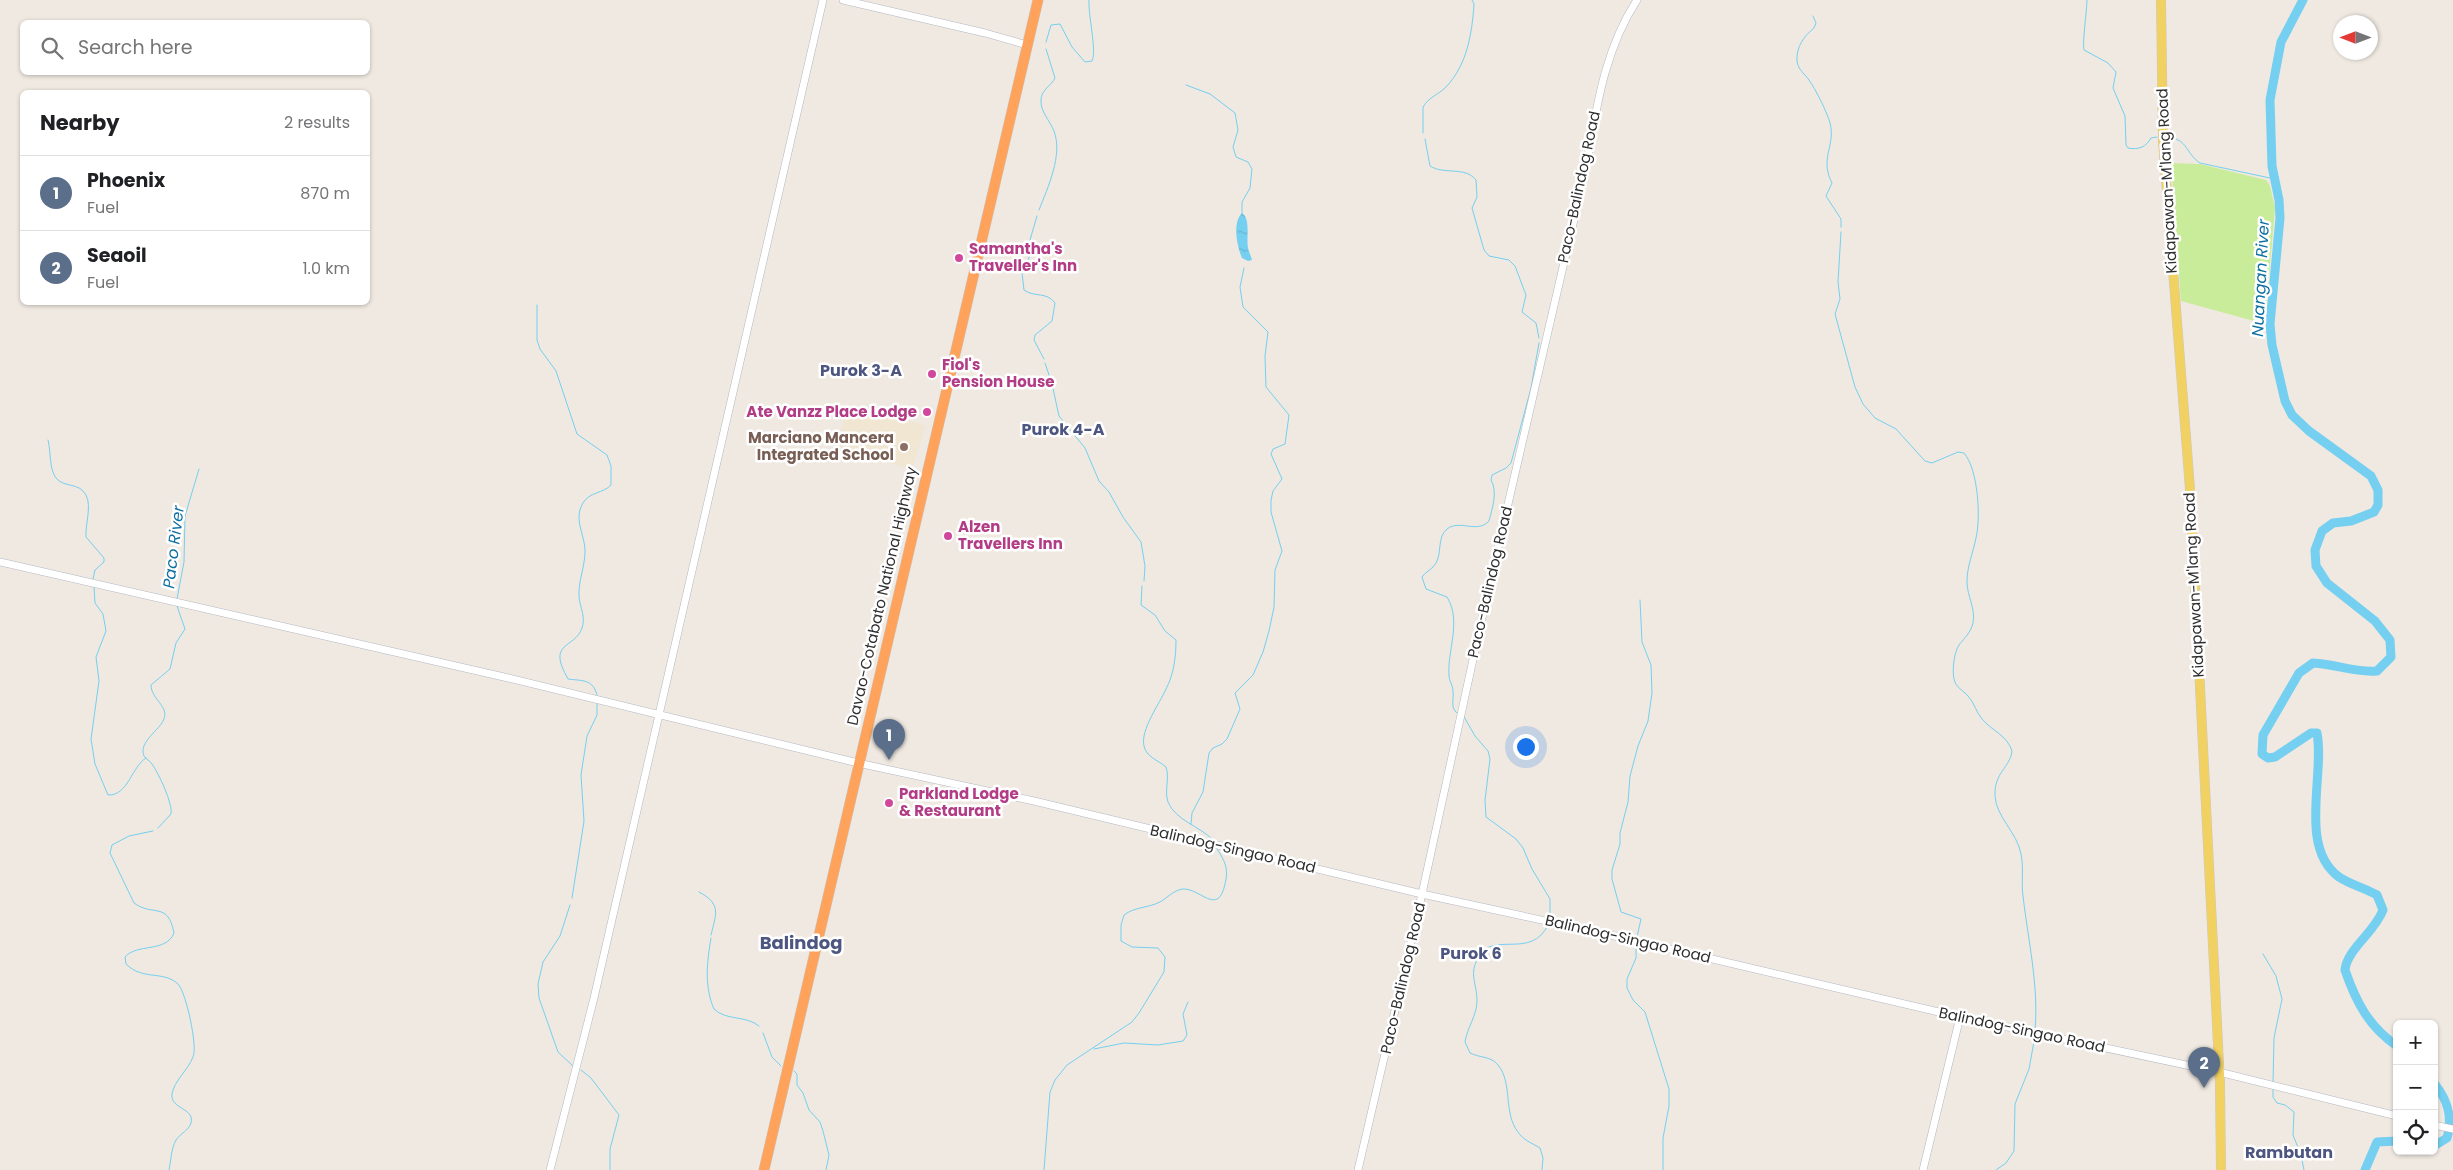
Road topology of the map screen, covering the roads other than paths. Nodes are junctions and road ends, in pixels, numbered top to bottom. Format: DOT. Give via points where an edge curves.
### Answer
graph roads {
  1 [pos="823,0"];
  2 [pos="843,0"];
  3 [pos="1038,0"];
  4 [pos="1636,0"];
  5 [pos="2161,0"];
  6 [pos="1027,45"];
  7 [pos="0,562"];
  8 [pos="658,715"];
  9 [pos="858,763"];
  10 [pos="1422,894"];
  11 [pos="1960,1017"];
  12 [pos="2220,1072"];
  13 [pos="2393,1115"];
  14 [pos="2438,1126"];
  15 [pos="2453,1129"];
  16 [pos="550,1170"];
  17 [pos="764,1170"];
  18 [pos="1358,1170"];
  19 [pos="1923,1170"];
  20 [pos="2221,1170"];
  1 -- 8 [label="street"];
  2 -- 6 [label="street"];
  3 -- 6 [label="highway, Davao-Cotabato National Highway"];
  4 -- 10 [label="street, Paco-Balindog Road" via="1615,38 1597,104 1585,172 1472,657"];
  5 -- 12 [label="main road, Kidapawan-M'lang Road" via="2163,141 2190,490"];
  6 -- 9 [label="highway, Davao-Cotabato National Highway"];
  7 -- 8 [label="street, Balindog-Singao Road"];
  8 -- 9 [label="street, Balindog-Singao Road"];
  8 -- 16 [label="street" via="594,998"];
  9 -- 10 [label="street, Balindog-Singao Road" via="1034,801"];
  9 -- 17 [label="highway, Davao-Cotabato National Highway"];
  10 -- 11 [label="street, Balindog-Singao Road"];
  10 -- 18 [label="street, Paco-Balindog Road"];
  11 -- 12 [label="street, Balindog-Singao Road"];
  11 -- 19 [label="street"];
  12 -- 13 [label="street, Balindog-Singao Road"];
  12 -- 20 [label="main road, Kidapawan-M'lang Road"];
  14 -- 15 [label="street"];
}
